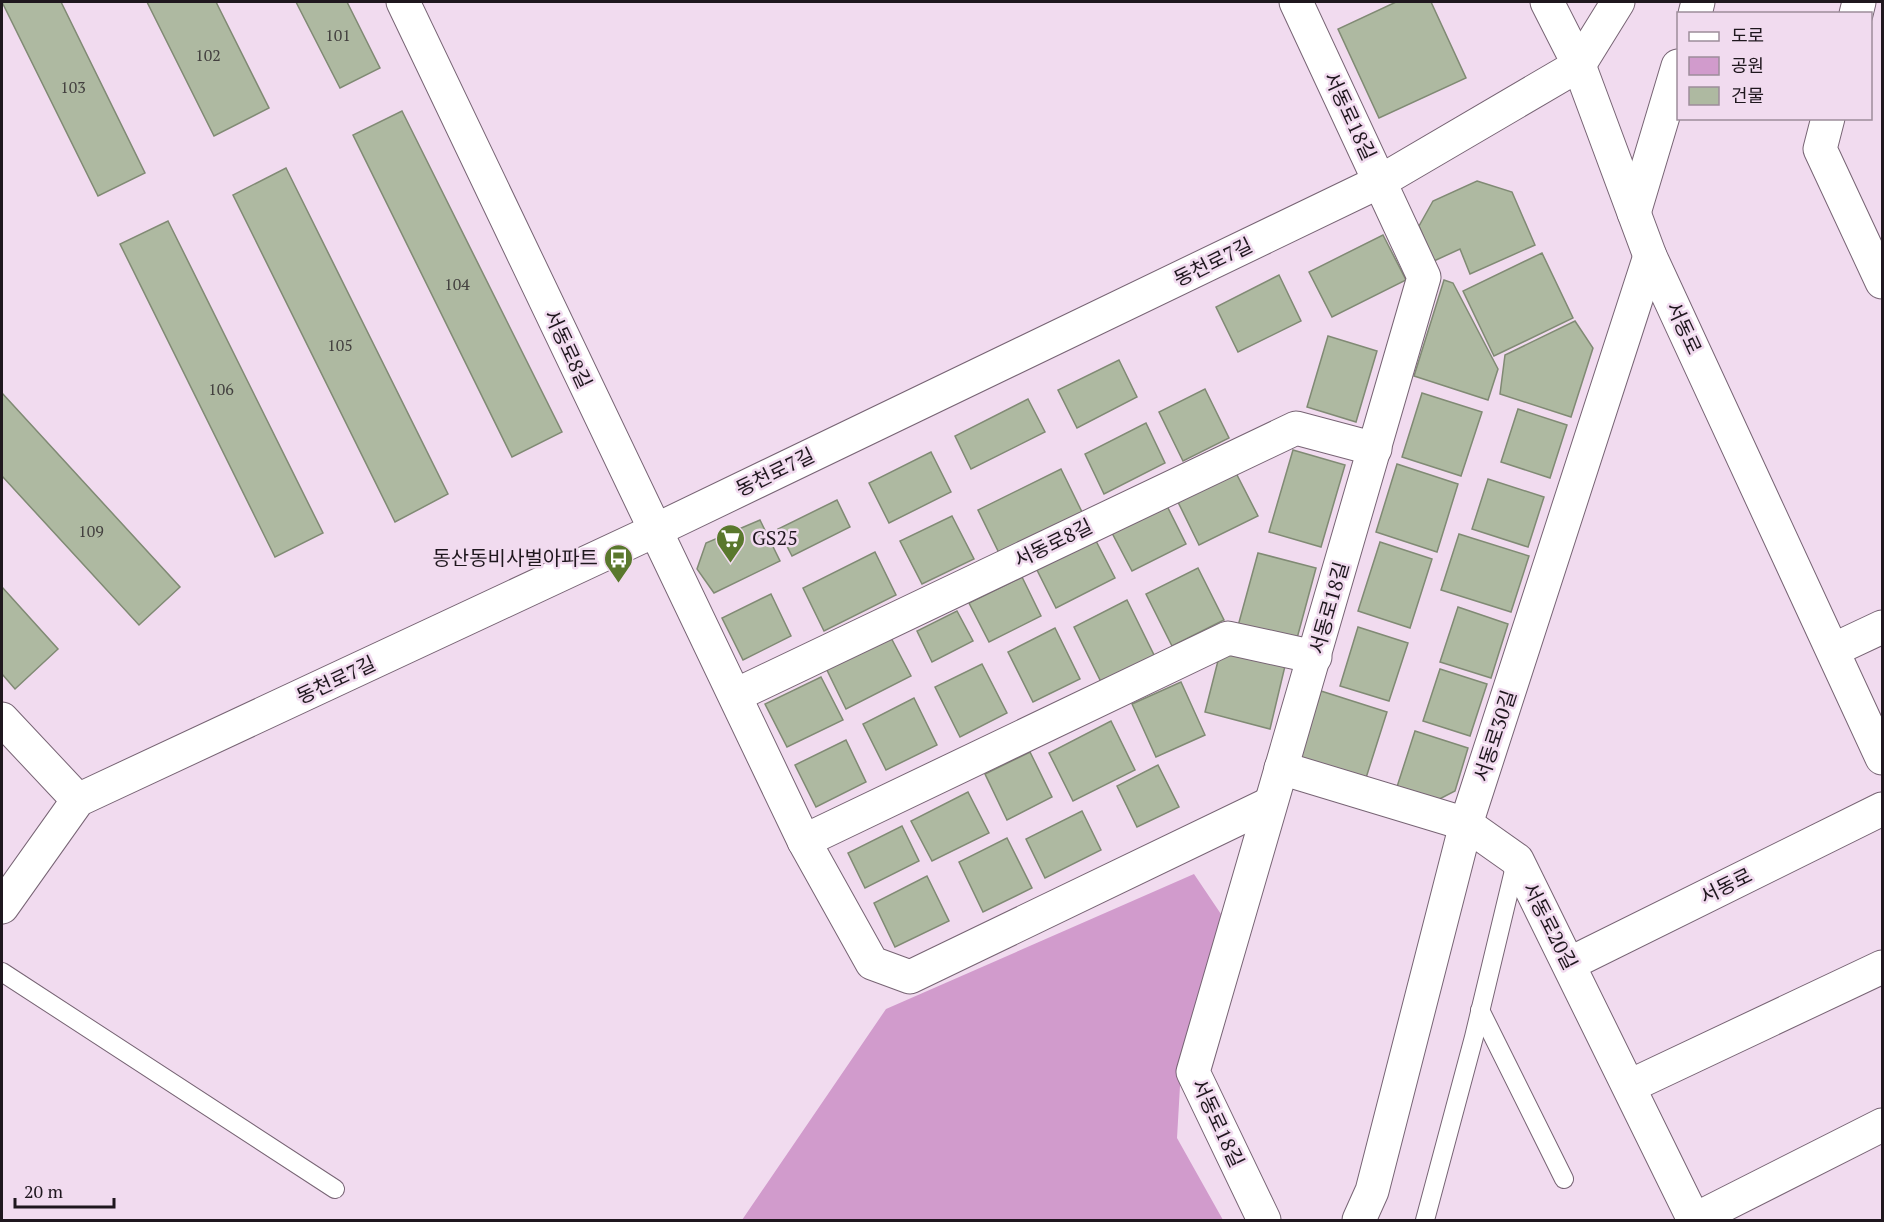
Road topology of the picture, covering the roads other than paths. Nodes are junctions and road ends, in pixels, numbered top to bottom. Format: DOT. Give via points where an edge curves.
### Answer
graph roads {
  1 [pos="403,2"];
  2 [pos="1296,2"];
  3 [pos="1547,2"];
  4 [pos="1618,2"];
  5 [pos="1579,65"];
  6 [pos="1677,69"];
  7 [pos="1827,120"];
  8 [pos="1381,181"];
  9 [pos="1634,213"];
  10 [pos="1650,256"];
  11 [pos="1882,282"];
  12 [pos="1375,449"];
  13 [pos="654,531"];
  14 [pos="1882,627"];
  15 [pos="1833,650"];
  16 [pos="1315,657"];
  17 [pos="736,695"];
  18 [pos="2,719"];
  19 [pos="1882,758"];
  20 [pos="1281,768"];
  21 [pos="78,800"];
  22 [pos="1269,804"];
  23 [pos="1882,809"];
  24 [pos="1466,824"];
  25 [pos="804,841"];
  26 [pos="1517,861"];
  27 [pos="2,906"];
  28 [pos="1569,964"];
  29 [pos="1882,967"];
  30 [pos="2,972"];
  31 [pos="1480,1010"];
  32 [pos="1630,1086"];
  33 [pos="1882,1125"];
  34 [pos="1564,1179"];
  35 [pos="335,1189"];
  36 [pos="1694,1220"];
  37 [pos="1264,1221"];
  38 [pos="1359,1221"];
  39 [pos="1425,1221"];
  1 -- 13 [label="street, 서동로8길"];
  2 -- 8 [label="street, 서동로18길"];
  3 -- 5 [label="street, 서동로"];
  4 -- 5 [label="street"];
  5 -- 8 [label="street, 동천로7길"];
  5 -- 9 [label="street, 서동로"];
  6 -- 9 [label="street"];
  7 -- 11 [label="street" via="1820,149"];
  8 -- 12 [label="street, 서동로18길" via="1424,277"];
  8 -- 13 [label="street, 동천로7길"];
  9 -- 10 [label="street, 서동로"];
  10 -- 15 [label="street, 서동로"];
  10 -- 24 [label="street, 서동로30길"];
  12 -- 16 [label="street, 서동로18길"];
  12 -- 17 [label="street, 서동로8길" via="1296,428"];
  13 -- 17 [label="street, 서동로8길"];
  13 -- 21 [label="street, 동천로7길"];
  14 -- 15 [label="street"];
  15 -- 19 [label="street, 서동로"];
  16 -- 20 [label="street, 서동로18길"];
  16 -- 25 [label="street" via="1228,638"];
  17 -- 25 [label="street, 서동로8길"];
  18 -- 21 [label="street"];
  20 -- 22 [label="street, 서동로18길"];
  20 -- 24 [label="street, 서동로20길"];
  21 -- 27 [label="street, 동천로7길"];
  22 -- 25 [label="street, 서동로8길" via="910,977 872,963"];
  22 -- 37 [label="street, 서동로18길" via="1193,1072"];
  23 -- 28 [label="street, 서동로"];
  24 -- 26 [label="street, 서동로20길"];
  24 -- 38 [label="street, 서동로30길" via="1372,1191"];
  26 -- 28 [label="street, 서동로20길"];
  26 -- 31 [label="lane"];
  28 -- 32 [label="street, 서동로20길"];
  29 -- 32 [label="street"];
  30 -- 35 [label="lane"];
  31 -- 34 [label="lane"];
  31 -- 39 [label="lane"];
  32 -- 36 [label="street, 서동로20길"];
  33 -- 36 [label="street"];
}
